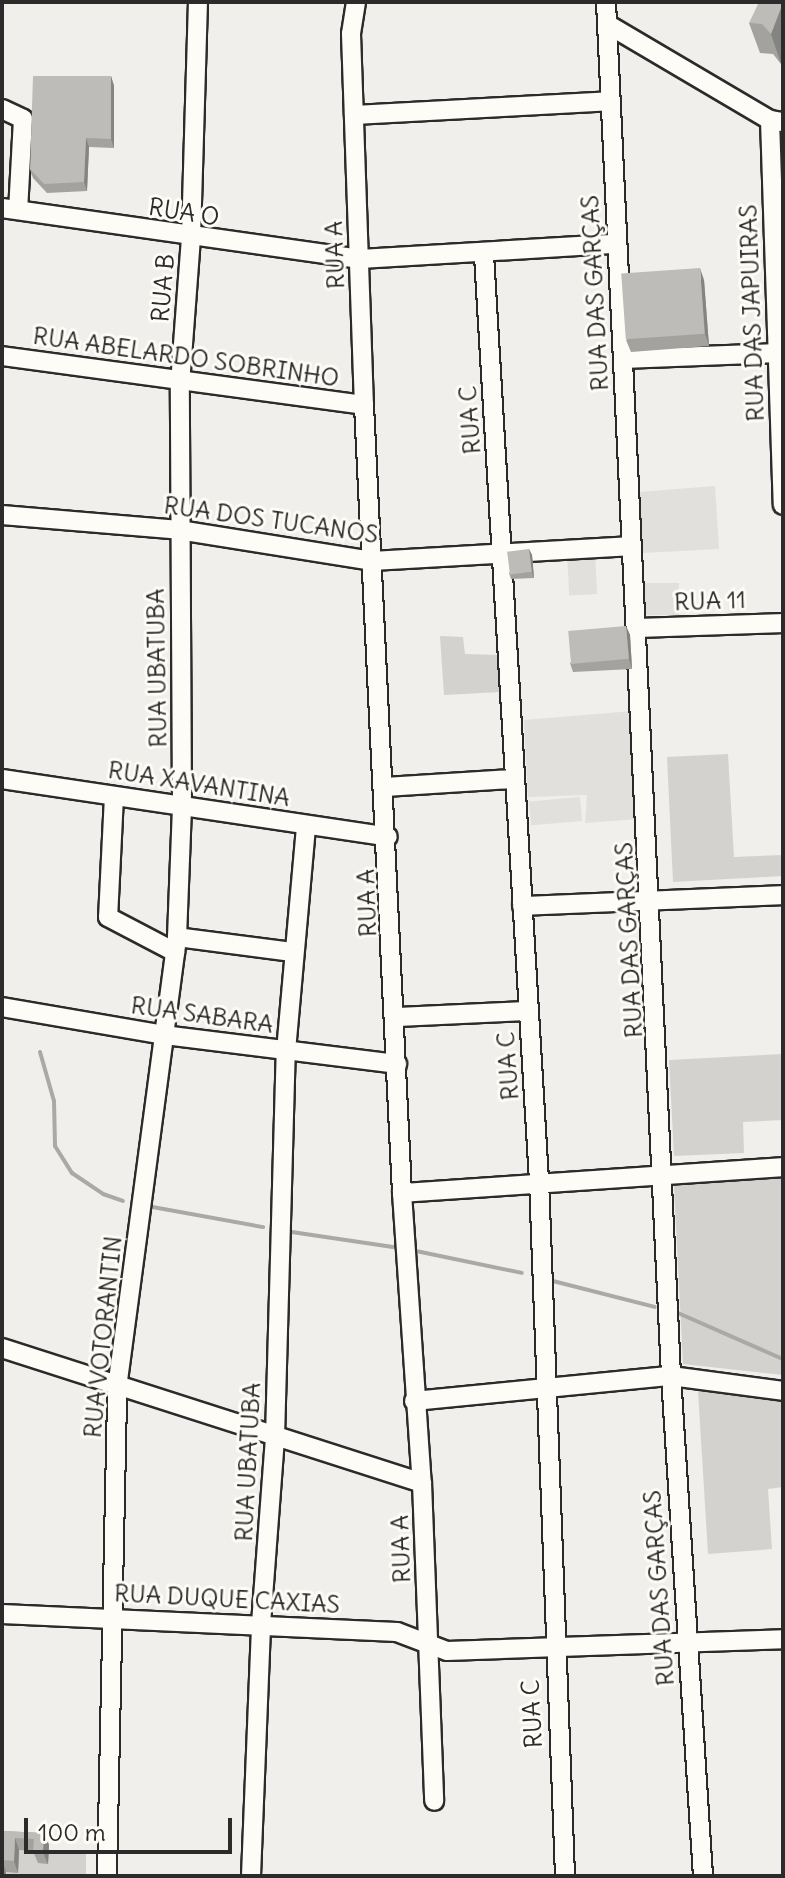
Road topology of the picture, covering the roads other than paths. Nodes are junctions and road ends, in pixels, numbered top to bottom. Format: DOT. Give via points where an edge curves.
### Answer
graph roads {
  1 [pos="198,2"];
  2 [pos="356,2"];
  3 [pos="606,2"];
  4 [pos="607,24"];
  5 [pos="610,101"];
  6 [pos="2,109"];
  7 [pos="354,115"];
  8 [pos="777,121"];
  9 [pos="10,209"];
  10 [pos="191,237"];
  11 [pos="616,244"];
  12 [pos="484,255"];
  13 [pos="360,259"];
  14 [pos="779,353"];
  15 [pos="2,356"];
  16 [pos="625,359"];
  17 [pos="180,384"];
  18 [pos="364,405"];
  19 [pos="783,505"];
  20 [pos="2,515"];
  21 [pos="179,530"];
  22 [pos="629,546"];
  23 [pos="502,554"];
  24 [pos="372,561"];
  25 [pos="783,623"];
  26 [pos="639,628"];
  27 [pos="2,779"];
  28 [pos="513,779"];
  29 [pos="385,787"];
  30 [pos="114,796"];
  31 [pos="182,806"];
  32 [pos="306,825"];
  33 [pos="388,837"];
  34 [pos="783,895"];
  35 [pos="651,903"];
  36 [pos="522,906"];
  37 [pos="176,945"];
  38 [pos="293,952"];
  39 [pos="2,1007"];
  40 [pos="528,1011"];
  41 [pos="396,1017"];
  42 [pos="164,1035"];
  43 [pos="286,1051"];
  44 [pos="397,1064"];
  45 [pos="783,1167"];
  46 [pos="664,1172"];
  47 [pos="539,1180"];
  48 [pos="402,1193"];
  49 [pos="2,1348"];
  50 [pos="671,1376"];
  51 [pos="117,1388"];
  52 [pos="544,1388"];
  53 [pos="783,1391"];
  54 [pos="414,1401"];
  55 [pos="275,1437"];
  56 [pos="422,1483"];
  57 [pos="2,1614"];
  58 [pos="111,1618"];
  59 [pos="261,1624"];
  60 [pos="783,1639"];
  61 [pos="687,1643"];
  62 [pos="428,1646"];
  63 [pos="553,1647"];
  64 [pos="434,1801"];
  65 [pos="107,1876"];
  66 [pos="251,1876"];
  67 [pos="565,1876"];
  68 [pos="703,1876"];
  1 -- 10 [label="street, RUA B"];
  2 -- 7 [label="street, RUA A" via="351,34"];
  3 -- 4 [label="street, RUA DAS GARÇAS"];
  4 -- 5 [label="street, RUA DAS GARÇAS"];
  4 -- 8 [label="street"];
  5 -- 7 [label="street"];
  5 -- 11 [label="street, RUA DAS GARÇAS"];
  6 -- 9 [label="street" via="23,119"];
  7 -- 13 [label="street, RUA A"];
  8 -- 14 [label="street, RUA DAS JAPUIRAS"];
  9 -- 10 [label="street, RUA O"];
  10 -- 13 [label="street, RUA O"];
  10 -- 17 [label="street, RUA B"];
  11 -- 12 [label="street, RUA O"];
  11 -- 16 [label="street, RUA DAS GARÇAS"];
  12 -- 13 [label="street, RUA O"];
  12 -- 23 [label="street, RUA C"];
  13 -- 18 [label="street, RUA A"];
  14 -- 16 [label="street"];
  14 -- 19 [label="street, RUA DAS JAPUIRAS"];
  15 -- 17 [label="street, RUA ABELARDO SOBRINHO"];
  16 -- 22 [label="street, RUA DAS GARÇAS"];
  17 -- 18 [label="street, RUA ABELARDO SOBRINHO"];
  17 -- 21 [label="street, RUA B"];
  18 -- 24 [label="street, RUA A"];
  20 -- 21 [label="street, RUA DOS TUCANOS"];
  21 -- 24 [label="street, RUA DOS TUCANOS"];
  21 -- 31 [label="street, RUA UBATUBA"];
  22 -- 23 [label="street, RUA DOS TUCANOS"];
  22 -- 26 [label="street, RUA DAS GARÇAS"];
  23 -- 24 [label="street, RUA DOS TUCANOS"];
  23 -- 28 [label="street, RUA C"];
  24 -- 29 [label="street, RUA A"];
  25 -- 26 [label="street, RUA 11"];
  26 -- 35 [label="street, RUA DAS GARÇAS"];
  27 -- 30 [label="street, RUA XAVANTINA"];
  28 -- 29 [label="street"];
  28 -- 36 [label="street, RUA C"];
  29 -- 33 [label="street, RUA A"];
  30 -- 31 [label="street, RUA XAVANTINA"];
  30 -- 37 [label="street" via="108,917"];
  31 -- 32 [label="street, RUA XAVANTINA"];
  31 -- 37 [label="street, RUA VOTORANTIN"];
  32 -- 33 [label="street, RUA XAVANTINA"];
  32 -- 38 [label="street, RUA UBATUBA"];
  33 -- 41 [label="street, RUA A"];
  34 -- 35 [label="street"];
  35 -- 36 [label="street"];
  35 -- 46 [label="street, RUA DAS GARÇAS"];
  36 -- 40 [label="street, RUA C"];
  37 -- 38 [label="street"];
  37 -- 42 [label="street, RUA VOTORANTIN"];
  38 -- 43 [label="street, RUA UBATUBA"];
  39 -- 42 [label="street, RUA SABARA"];
  40 -- 41 [label="street"];
  40 -- 47 [label="street, RUA C"];
  41 -- 44 [label="street, RUA A"];
  42 -- 43 [label="street, RUA SABARA"];
  42 -- 51 [label="street, RUA VOTORANTIN"];
  43 -- 44 [label="street, RUA SABARA"];
  43 -- 55 [label="street, RUA UBATUBA"];
  44 -- 48 [label="street, RUA A"];
  45 -- 46 [label="street"];
  46 -- 47 [label="street"];
  46 -- 50 [label="street, RUA DAS GARÇAS"];
  47 -- 48 [label="street"];
  47 -- 52 [label="street, RUA C"];
  48 -- 54 [label="street, RUA A"];
  49 -- 51 [label="street"];
  50 -- 52 [label="street"];
  50 -- 53 [label="street"];
  50 -- 61 [label="street, RUA DAS GARÇAS"];
  51 -- 55 [label="street"];
  51 -- 58 [label="street, RUA VOTORANTIN"];
  52 -- 54 [label="street"];
  52 -- 63 [label="street, RUA C"];
  54 -- 56 [label="street, RUA A"];
  55 -- 56 [label="street"];
  55 -- 59 [label="street, RUA UBATUBA"];
  56 -- 62 [label="street, RUA A"];
  57 -- 58 [label="street, RUA DUQUE CAXIAS"];
  58 -- 59 [label="street, RUA DUQUE CAXIAS"];
  58 -- 65 [label="street, RUA VOTORANTIN"];
  59 -- 62 [label="street, RUA DUQUE CAXIAS" via="397,1632"];
  59 -- 66 [label="street, RUA UBATUBA"];
  60 -- 61 [label="street, RUA DUQUE CAXIAS"];
  61 -- 63 [label="street, RUA DUQUE CAXIAS"];
  61 -- 68 [label="street, RUA DAS GARÇAS"];
  62 -- 63 [label="street, RUA DUQUE CAXIAS" via="447,1651"];
  62 -- 64 [label="street, RUA A"];
  63 -- 67 [label="street, RUA C"];
}
